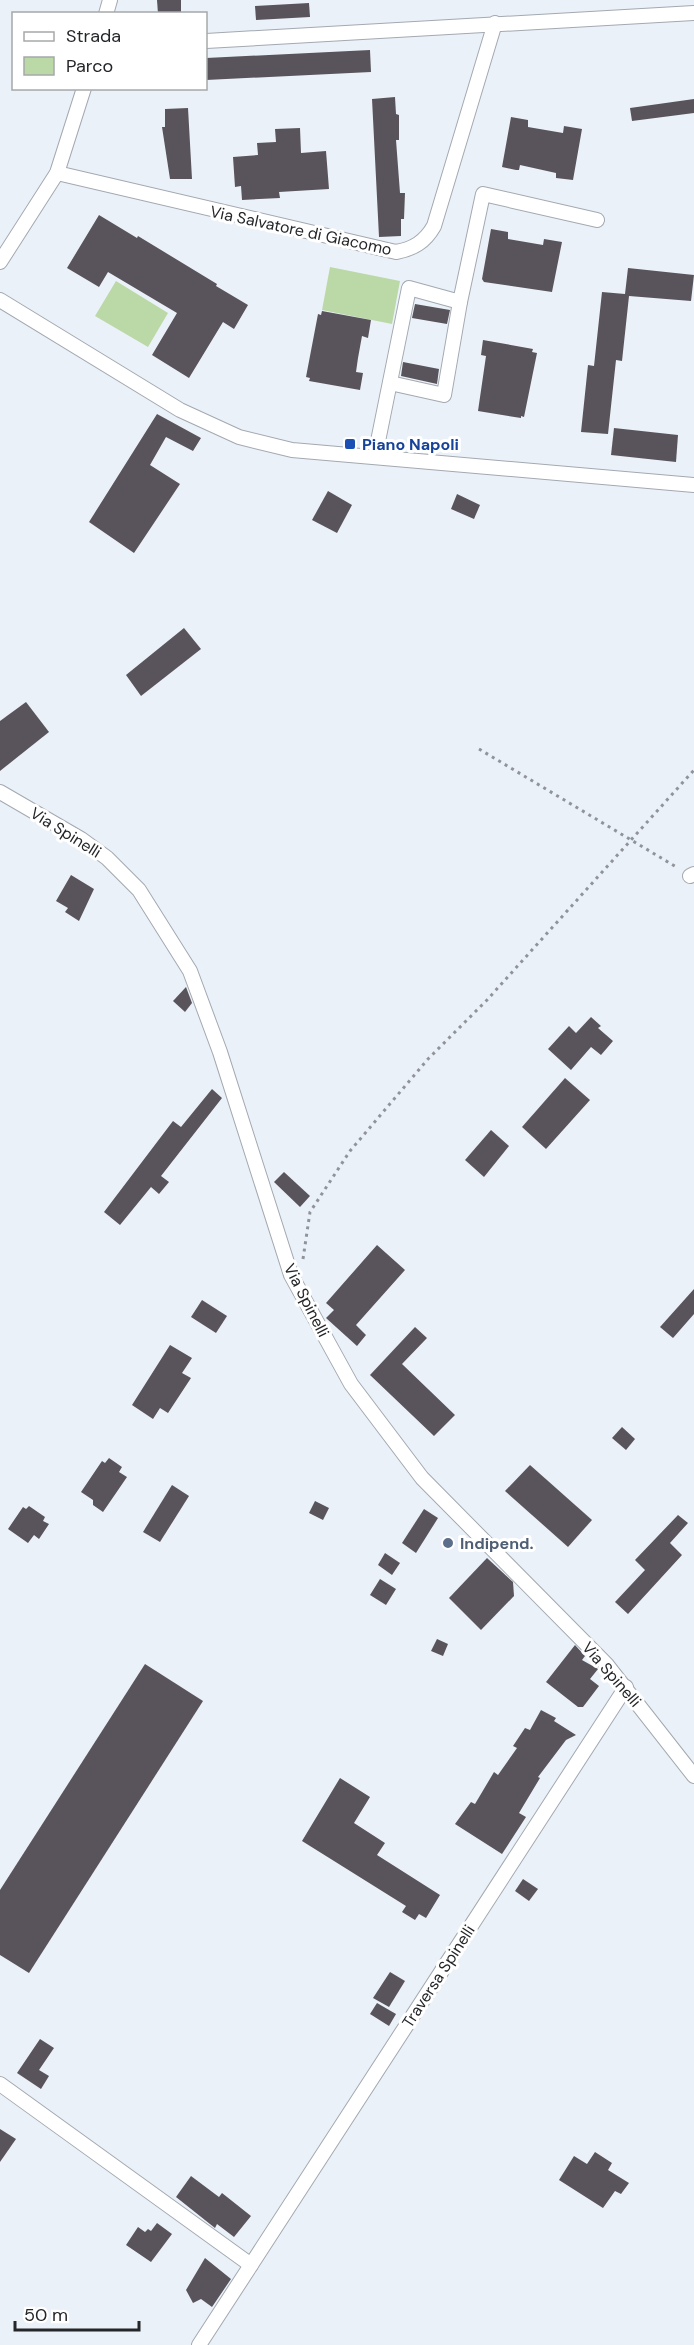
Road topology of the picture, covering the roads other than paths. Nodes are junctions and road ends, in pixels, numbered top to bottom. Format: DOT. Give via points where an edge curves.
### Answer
graph roads {
  1 [pos="694,13"];
  2 [pos="495,23"];
  3 [pos="207,41"];
  4 [pos="83,90"];
  5 [pos="57,173"];
  6 [pos="597,220"];
  7 [pos="0,262"];
  8 [pos="0,300"];
  9 [pos="460,302"];
  10 [pos="390,383"];
  11 [pos="375,456"];
  12 [pos="694,484"];
  13 [pos="0,792"];
  14 [pos="626,1687"];
  15 [pos="694,1776"];
  16 [pos="0,2084"];
  17 [pos="251,2265"];
  18 [pos="199,2345"];
  1 -- 2 [label="street"];
  2 -- 3 [label="street"];
  2 -- 5 [label="street, Via Salvatore di Giacomo" via="434,226 420,243 404,251 279,226"];
  4 -- 5 [label="street"];
  5 -- 7 [label="street"];
  6 -- 9 [label="street" via="483,194"];
  8 -- 11 [label="street" via="180,410 239,437 292,450"];
  9 -- 10 [label="street" via="444,395"];
  9 -- 10 [label="street" via="409,288"];
  10 -- 11 [label="street"];
  11 -- 12 [label="street"];
  13 -- 14 [label="street, Via Spinelli" via="81,839 139,890 190,971 291,1275 351,1384 422,1478"];
  14 -- 15 [label="street, Via Spinelli"];
  14 -- 17 [label="street, Traversa Spinelli"];
  16 -- 17 [label="street"];
  17 -- 18 [label="street, Traversa Spinelli"];
}
